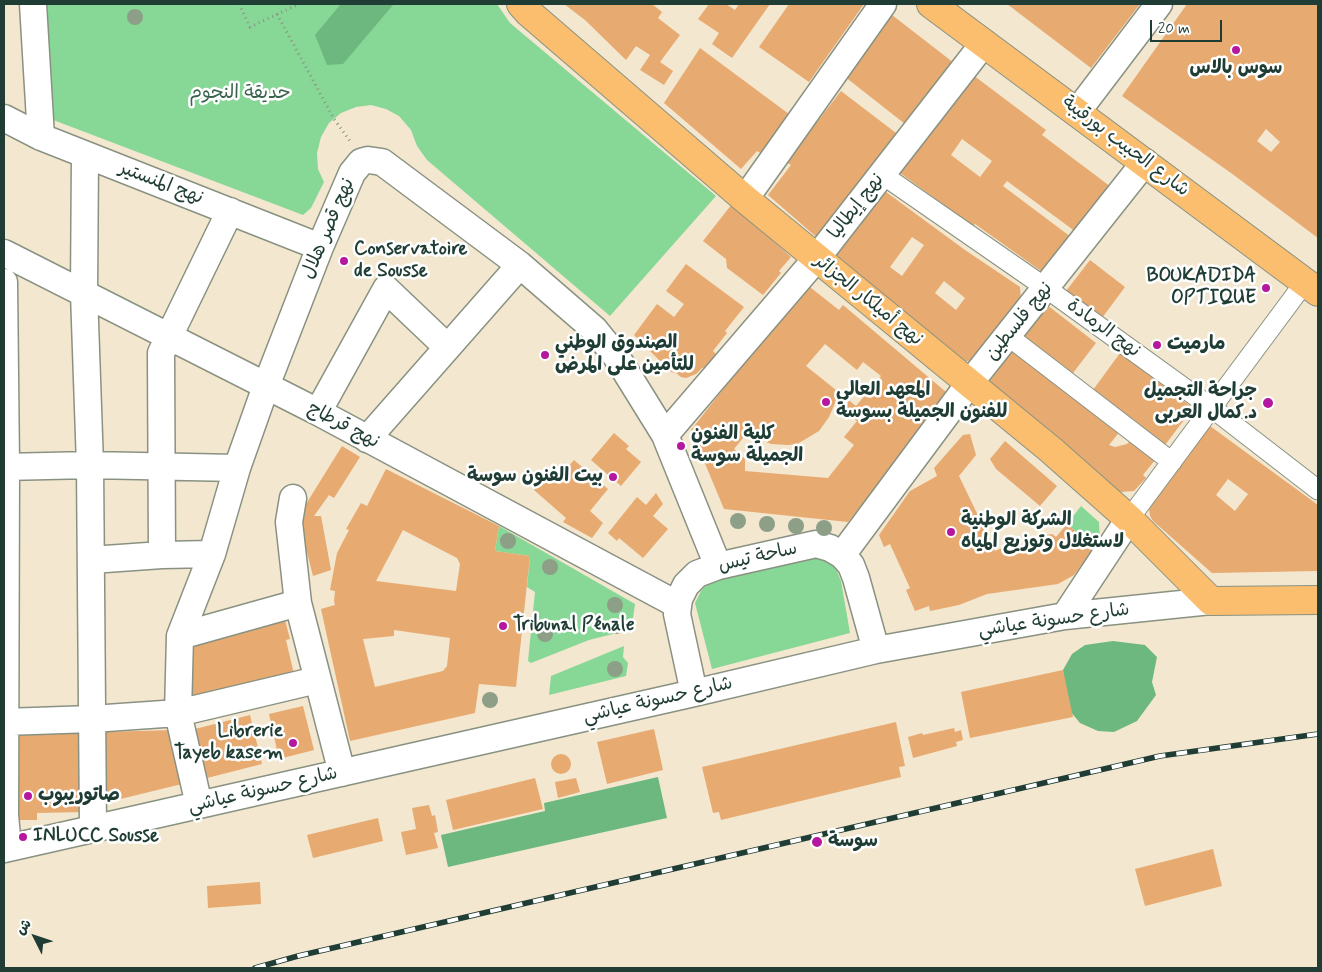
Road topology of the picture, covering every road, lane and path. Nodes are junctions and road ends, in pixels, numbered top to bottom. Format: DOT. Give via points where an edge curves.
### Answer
graph roads {
  1 [pos="33,4"];
  2 [pos="239,4"];
  3 [pos="299,4"];
  4 [pos="521,4"];
  5 [pos="883,4"];
  6 [pos="930,4"];
  7 [pos="1159,4"];
  8 [pos="277,14"];
  9 [pos="984,43"];
  10 [pos="1077,112"];
  11 [pos="4,118"];
  12 [pos="41,137"];
  13 [pos="85,155"];
  14 [pos="365,161"];
  15 [pos="1146,162"];
  16 [pos="883,175"];
  17 [pos="744,199"];
  18 [pos="230,211"];
  19 [pos="320,247"];
  20 [pos="4,253"];
  21 [pos="816,259"];
  22 [pos="520,265"];
  23 [pos="4,282"];
  24 [pos="1312,287"];
  25 [pos="1046,288"];
  26 [pos="84,293"];
  27 [pos="169,336"];
  28 [pos="1008,336"];
  29 [pos="447,348"];
  30 [pos="969,384"];
  31 [pos="266,386"];
  32 [pos="1212,408"];
  33 [pos="318,412"];
  34 [pos="665,435"];
  35 [pos="367,439"];
  36 [pos="1172,462"];
  37 [pos="90,465"];
  38 [pos="160,466"];
  39 [pos="5,467"];
  40 [pos="238,468"];
  41 [pos="1318,490"];
  42 [pos="293,498"];
  43 [pos="1129,520"];
  44 [pos="212,554"];
  45 [pos="162,555"];
  46 [pos="842,555"];
  47 [pos="91,560"];
  48 [pos="718,566"];
  49 [pos="1318,600"];
  50 [pos="1211,601"];
  51 [pos="298,603"];
  52 [pos="678,605"];
  53 [pos="1065,616"];
  54 [pos="180,636"];
  55 [pos="876,650"];
  56 [pos="317,680"];
  57 [pos="694,693"];
  58 [pos="178,713"];
  59 [pos="92,719"];
  60 [pos="5,722"];
  61 [pos="342,772"];
  62 [pos="199,805"];
  63 [pos="93,829"];
  64 [pos="6,848"];
  1 -- 12 [label="street"];
  2 -- 8 [label="path" via="250,27"];
  3 -- 8 [label="path"];
  4 -- 17 [label="main road, نهج أميلكار الجزائر"];
  5 -- 17 [label="street"];
  6 -- 9 [label="main road, شارع الحبيب بورقيبة"];
  7 -- 10 [label="street"];
  8 -- 14 [label="path" via="334,119"];
  9 -- 10 [label="main road, شارع الحبيب بورقيبة"];
  9 -- 16 [label="street, نهج إيطاليا"];
  10 -- 15 [label="main road, شارع الحبيب بورقيبة"];
  11 -- 12 [label="street, نهج المنستير"];
  12 -- 13 [label="street, نهج المنستير"];
  13 -- 18 [label="street, نهج المنستير"];
  13 -- 26 [label="street"];
  14 -- 19 [label="street, نهج قصر هلال" via="352,173"];
  14 -- 22 [label="street, نهج قصر هلال" via="382,162"];
  15 -- 24 [label="main road, شارع الحبيب بورقيبة"];
  15 -- 25 [label="street, نهج فلسطين"];
  16 -- 21 [label="street, نهج إيطاليا"];
  16 -- 25 [label="street, نهج الرمادة"];
  17 -- 21 [label="main road, نهج أميلكار الجزائر"];
  18 -- 19 [label="street, نهج المنستير"];
  18 -- 27 [label="street"];
  19 -- 31 [label="street, نهج قصر هلال"];
  20 -- 26 [label="street, نهج قرطاج"];
  21 -- 30 [label="main road, نهج أميلكار الجزائر"];
  21 -- 34 [label="street, نهج إيطاليا"];
  22 -- 29 [label="street"];
  22 -- 34 [label="street, نهج قصر هلال" via="594,329 616,356"];
  23 -- 39 [label="street"];
  24 -- 32 [label="street"];
  25 -- 28 [label="street, نهج فلسطين"];
  25 -- 32 [label="street, نهج الرمادة"];
  26 -- 27 [label="street, نهج قرطاج"];
  26 -- 37 [label="street"];
  27 -- 31 [label="street, نهج قرطاج"];
  27 -- 38 [label="street" via="160,353"];
  28 -- 30 [label="street, نهج فلسطين"];
  28 -- 36 [label="street"];
  29 -- 33 [label="street" via="386,290"];
  29 -- 35 [label="street"];
  30 -- 43 [label="main road, نهج أميلكار الجزائر" via="1051,450"];
  30 -- 46 [label="street, نهج فلسطين"];
  31 -- 33 [label="street, نهج قرطاج"];
  31 -- 40 [label="street, نهج قصر هلال"];
  32 -- 36 [label="street"];
  32 -- 41 [label="street, نهج الرمادة"];
  33 -- 35 [label="street, نهج قرطاج"];
  34 -- 48 [label="street, نهج قصر هلال"];
  35 -- 52 [label="street, نهج قرطاج"];
  36 -- 43 [label="street"];
  37 -- 38 [label="street"];
  37 -- 39 [label="street"];
  37 -- 47 [label="street"];
  38 -- 40 [label="street"];
  38 -- 45 [label="street"];
  39 -- 60 [label="street"];
  40 -- 44 [label="street, نهج قصر هلال"];
  42 -- 51 [label="street" via="288,522"];
  43 -- 50 [label="main road, نهج أميلكار الجزائر"];
  43 -- 53 [label="street"];
  44 -- 45 [label="street"];
  44 -- 54 [label="street, نهج قصر هلال"];
  45 -- 47 [label="street"];
  46 -- 48 [label="street, ساحة تيس" via="816,544"];
  46 -- 55 [label="street" via="856,578"];
  47 -- 59 [label="street"];
  48 -- 52 [label="street, ساحة تيس" via="697,574 686,585"];
  49 -- 50 [label="main road, شارع حسونة عياشي"];
  50 -- 53 [label="street, شارع حسونة عياشي"];
  51 -- 54 [label="street"];
  51 -- 56 [label="street"];
  52 -- 57 [label="street" via="677,614"];
  53 -- 55 [label="street, شارع حسونة عياشي"];
  54 -- 58 [label="street, نهج قصر هلال"];
  55 -- 57 [label="street, شارع حسونة عياشي"];
  56 -- 58 [label="street"];
  56 -- 61 [label="street"];
  57 -- 61 [label="street, شارع حسونة عياشي"];
  58 -- 59 [label="street"];
  58 -- 62 [label="street, نهج قصر هلال"];
  59 -- 60 [label="street"];
  59 -- 63 [label="street"];
  60 -- 64 [label="street"];
  61 -- 62 [label="street, شارع حسونة عياشي"];
  62 -- 63 [label="street, شارع حسونة عياشي"];
  63 -- 64 [label="street, شارع حسونة عياشي"];
}
